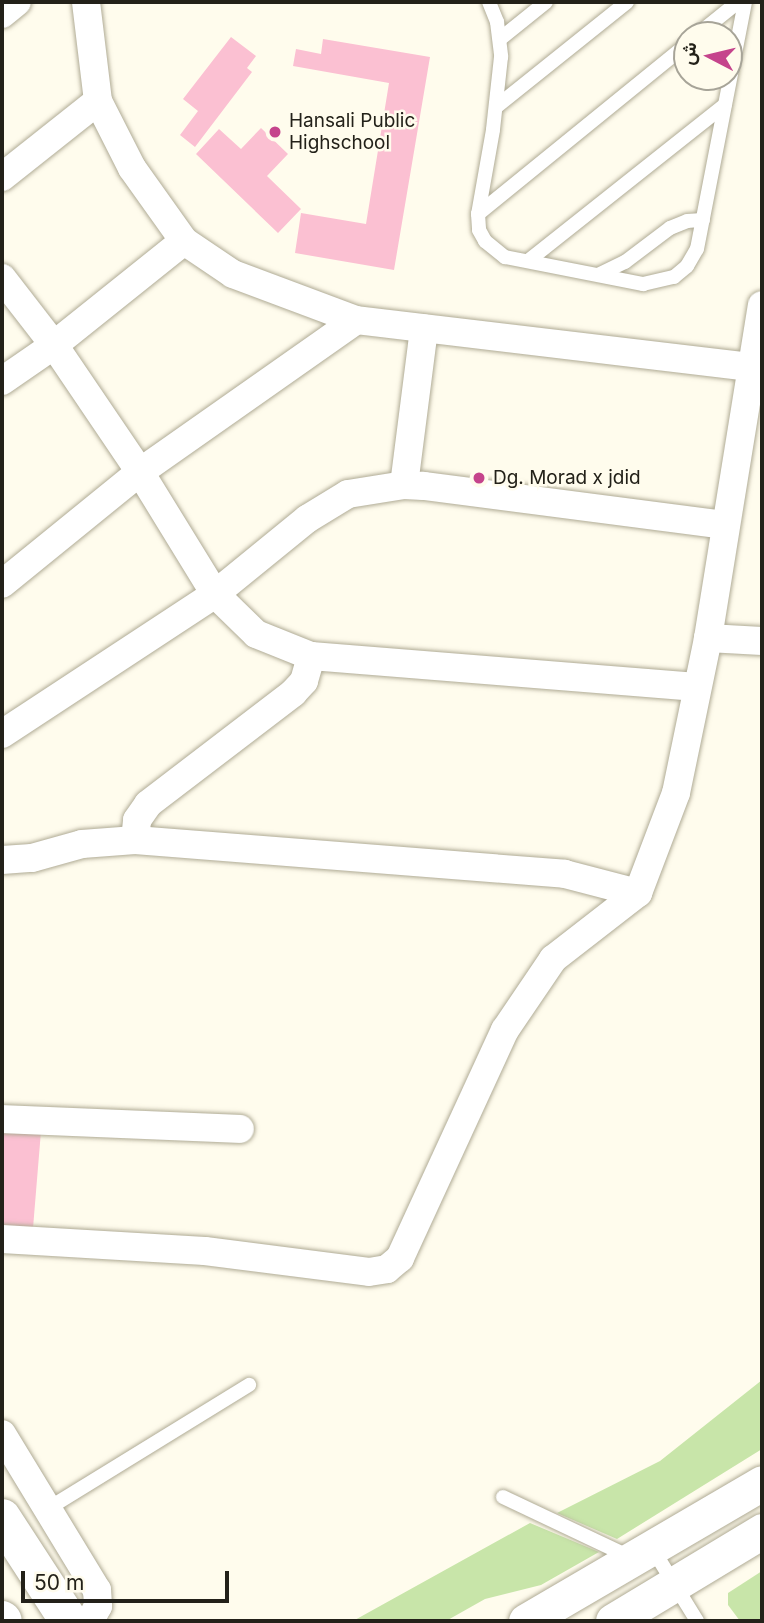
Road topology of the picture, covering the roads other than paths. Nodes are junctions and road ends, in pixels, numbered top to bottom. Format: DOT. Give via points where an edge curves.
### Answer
graph roads {
  1 [pos="17,2"];
  2 [pos="86,2"];
  3 [pos="489,2"];
  4 [pos="546,2"];
  5 [pos="627,2"];
  6 [pos="738,2"];
  7 [pos="745,2"];
  8 [pos="2,14"];
  9 [pos="714,21"];
  10 [pos="500,39"];
  11 [pos="673,55"];
  12 [pos="98,101"];
  13 [pos="725,105"];
  14 [pos="496,107"];
  15 [pos="2,177"];
  16 [pos="478,214"];
  17 [pos="703,220"];
  18 [pos="184,241"];
  19 [pos="527,261"];
  20 [pos="600,274"];
  21 [pos="2,278"];
  22 [pos="762,305"];
  23 [pos="356,320"];
  24 [pos="424,328"];
  25 [pos="54,345"];
  26 [pos="752,367"];
  27 [pos="2,381"];
  28 [pos="140,472"];
  29 [pos="404,485"];
  30 [pos="725,525"];
  31 [pos="2,584"];
  32 [pos="215,594"];
  33 [pos="708,638"];
  34 [pos="762,641"];
  35 [pos="311,656"];
  36 [pos="696,687"];
  37 [pos="2,734"];
  38 [pos="135,841"];
  39 [pos="2,860"];
  40 [pos="638,893"];
  41 [pos="2,1119"];
  42 [pos="240,1129"];
  43 [pos="2,1238"];
  44 [pos="248,1385"];
  45 [pos="2,1434"];
  46 [pos="762,1483"];
  47 [pos="503,1497"];
  48 [pos="49,1508"];
  49 [pos="2,1518"];
  50 [pos="762,1531"];
  51 [pos="641,1553"];
  52 [pos="673,1582"];
  53 [pos="97,1590"];
  54 [pos="69,1621"];
  55 [pos="90,1621"];
  56 [pos="117,1621"];
  57 [pos="526,1621"];
  58 [pos="613,1621"];
  59 [pos="697,1621"];
  1 -- 8 [label="street"];
  2 -- 12 [label="street"];
  3 -- 10 [label="lane"];
  4 -- 10 [label="lane"];
  5 -- 14 [label="lane"];
  6 -- 9 [label="lane"];
  7 -- 13 [label="lane"];
  10 -- 14 [label="lane"];
  11 -- 16 [label="lane"];
  12 -- 15 [label="street"];
  12 -- 18 [label="street" via="132,168"];
  13 -- 17 [label="lane"];
  13 -- 19 [label="lane"];
  14 -- 16 [label="lane"];
  16 -- 19 [label="lane" via="480,230 494,251"];
  17 -- 20 [label="lane" via="670,228 625,262"];
  17 -- 20 [label="lane" via="692,259 674,277 643,284"];
  18 -- 23 [label="street" via="233,274"];
  18 -- 25 [label="street"];
  19 -- 20 [label="lane"];
  21 -- 25 [label="street"];
  22 -- 26 [label="street"];
  23 -- 24 [label="street"];
  23 -- 28 [label="street"];
  24 -- 26 [label="street"];
  24 -- 29 [label="street"];
  25 -- 27 [label="street"];
  25 -- 28 [label="street"];
  26 -- 30 [label="street"];
  28 -- 31 [label="street"];
  28 -- 32 [label="street"];
  29 -- 30 [label="street"];
  29 -- 32 [label="street" via="348,494 328,505"];
  30 -- 33 [label="street"];
  32 -- 35 [label="street" via="256,634"];
  32 -- 37 [label="street"];
  33 -- 34 [label="street"];
  33 -- 36 [label="street"];
  35 -- 36 [label="street"];
  35 -- 38 [label="street" via="304,681 293,693 148,804 137,820"];
  36 -- 40 [label="street" via="676,793"];
  38 -- 39 [label="street" via="82,844 32,858"];
  38 -- 40 [label="street" via="565,874"];
  40 -- 43 [label="street" via="553,959 505,1030 400,1258 387,1269 369,1272 205,1251"];
  41 -- 42 [label="street"];
  44 -- 48 [label="lane"];
  45 -- 48 [label="street"];
  46 -- 51 [label="street"];
  47 -- 51 [label="lane"];
  48 -- 53 [label="street"];
  49 -- 54 [label="main road"];
  50 -- 52 [label="street"];
  51 -- 52 [label="lane"];
  51 -- 57 [label="street"];
  52 -- 58 [label="street"];
  52 -- 59 [label="lane"];
  53 -- 55 [label="street" via="98,1606"];
  53 -- 56 [label="street"];
}
